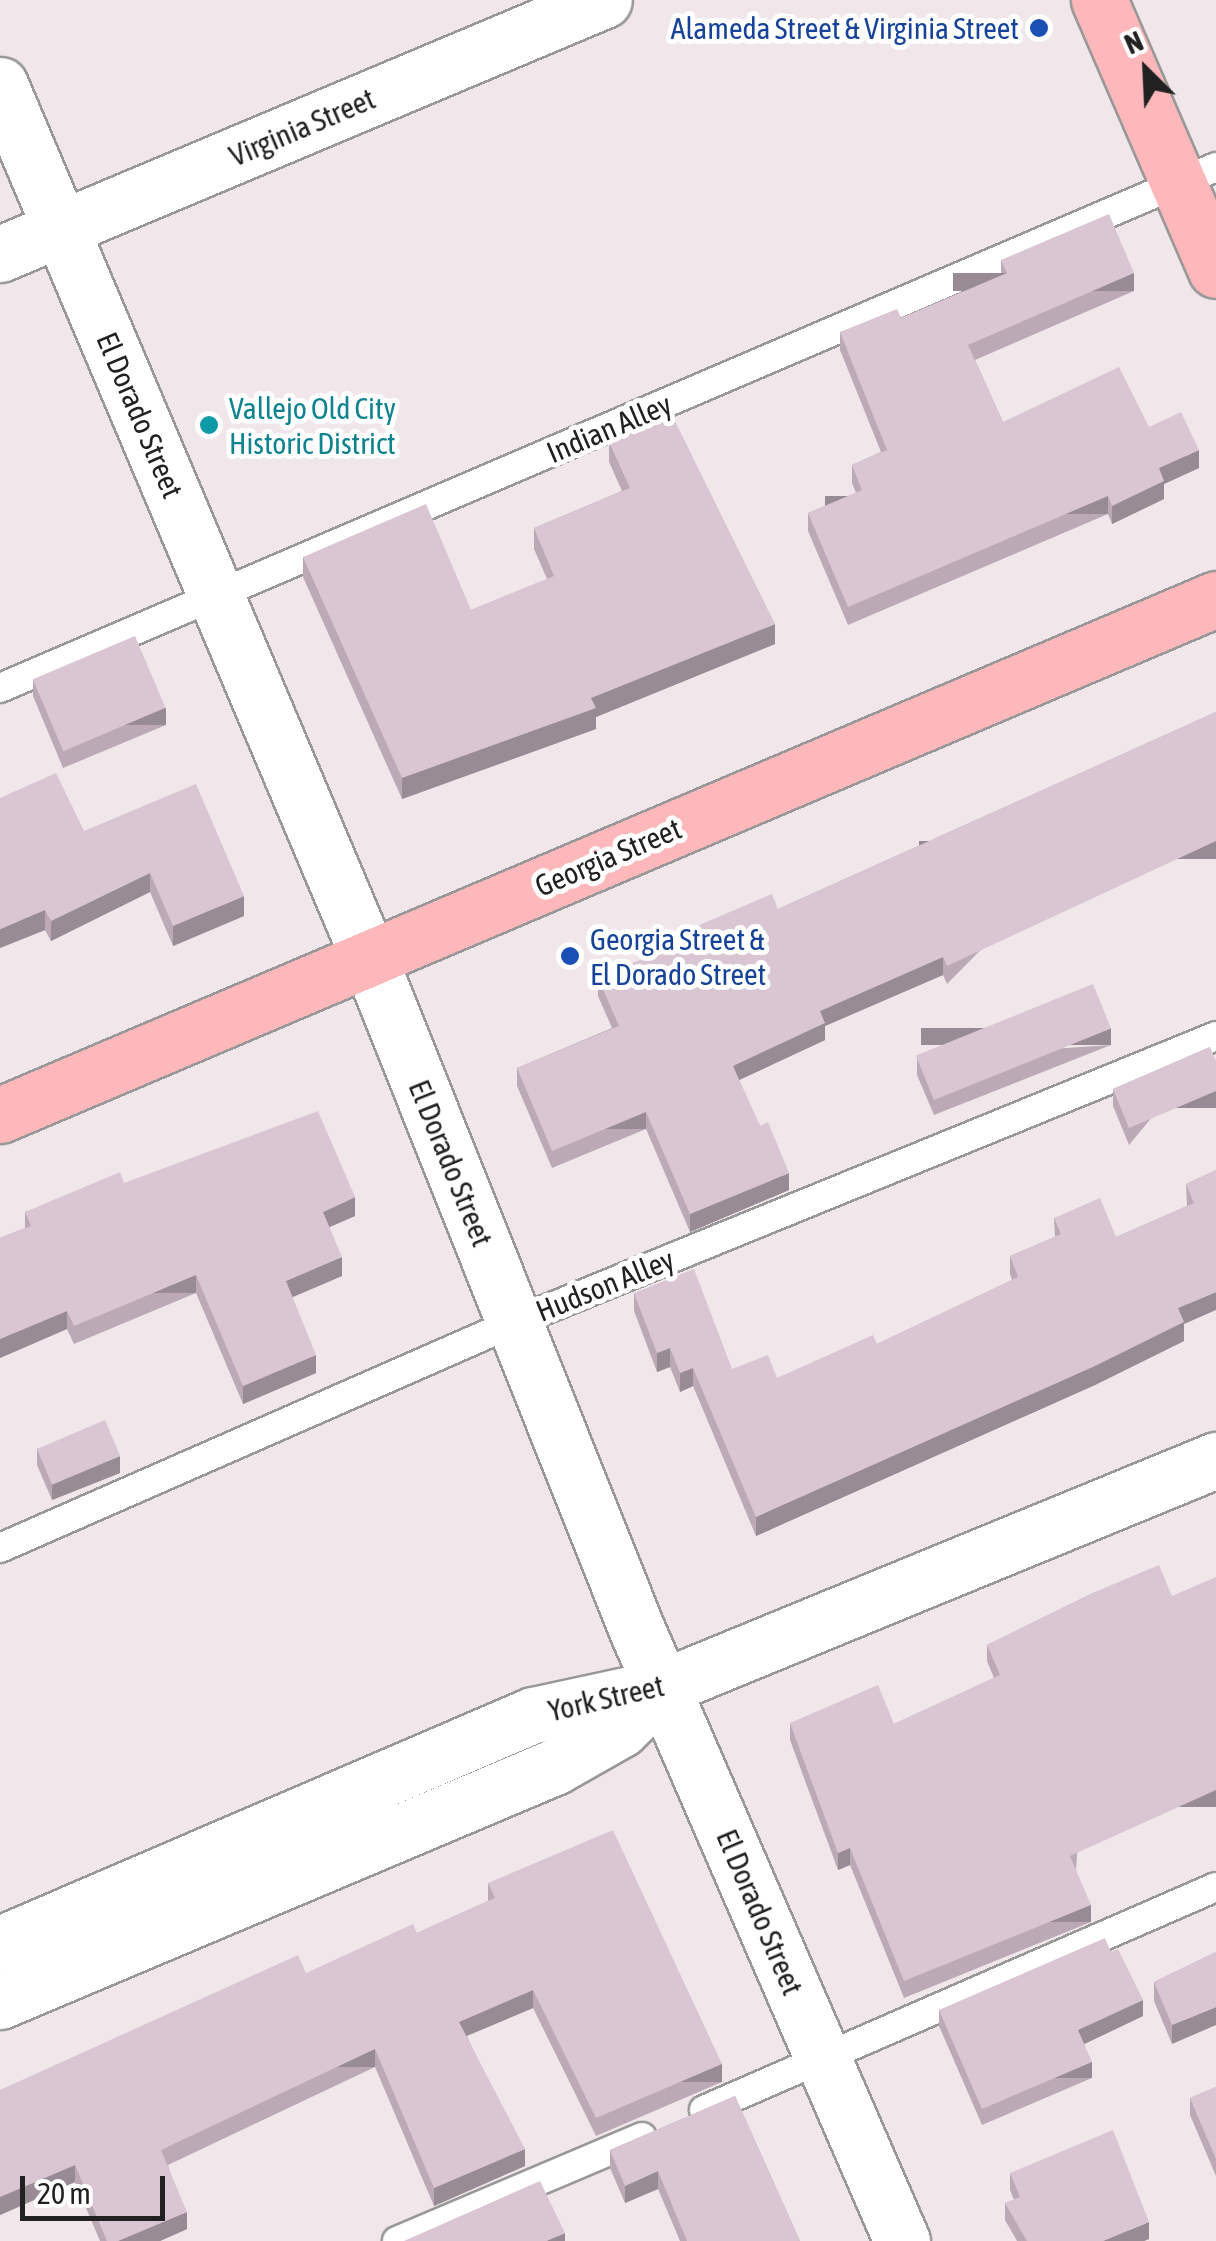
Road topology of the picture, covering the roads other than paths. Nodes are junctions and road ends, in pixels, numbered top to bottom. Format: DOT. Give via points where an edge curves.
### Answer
graph roads {
  1 [pos="604,0"];
  2 [pos="1099,0"];
  3 [pos="0,85"];
  4 [pos="1197,174"];
  5 [pos="60,228"];
  6 [pos="0,254"];
  7 [pos="1216,270"];
  8 [pos="214,592"];
  9 [pos="1216,599"];
  10 [pos="0,688"];
  11 [pos="370,958"];
  12 [pos="1216,1036"];
  13 [pos="0,1114"];
  14 [pos="515,1322"];
  15 [pos="1216,1460"];
  16 [pos="0,1548"];
  17 [pos="662,1688"];
  18 [pos="1216,1887"];
  19 [pos="0,1944"];
  20 [pos="0,2001"];
  21 [pos="823,2059"];
  22 [pos="398,2241"];
  23 [pos="902,2241"];
  1 -- 5 [label="street, Virginia Street"];
  2 -- 4 [label="main road"];
  3 -- 5 [label="street, El Dorado Street"];
  4 -- 7 [label="main road"];
  4 -- 8 [label="lane, Indian Alley"];
  5 -- 6 [label="street, Virginia Street"];
  5 -- 8 [label="street, El Dorado Street"];
  8 -- 10 [label="lane, Indian Alley"];
  8 -- 11 [label="street, El Dorado Street"];
  9 -- 11 [label="main road, Georgia Street"];
  11 -- 13 [label="main road, Georgia Street"];
  11 -- 14 [label="street, El Dorado Street"];
  12 -- 14 [label="lane, Hudson Alley"];
  14 -- 16 [label="lane, Hudson Alley"];
  14 -- 17 [label="street, El Dorado Street"];
  15 -- 17 [label="street, York Street"];
  17 -- 19 [label="street, York Street" via="533,1715"];
  17 -- 20 [label="street" via="621,1729 554,1767"];
  17 -- 21 [label="street, El Dorado Street"];
  18 -- 21 [label="lane"];
  21 -- 22 [label="lane"];
  21 -- 23 [label="street, El Dorado Street"];
}
